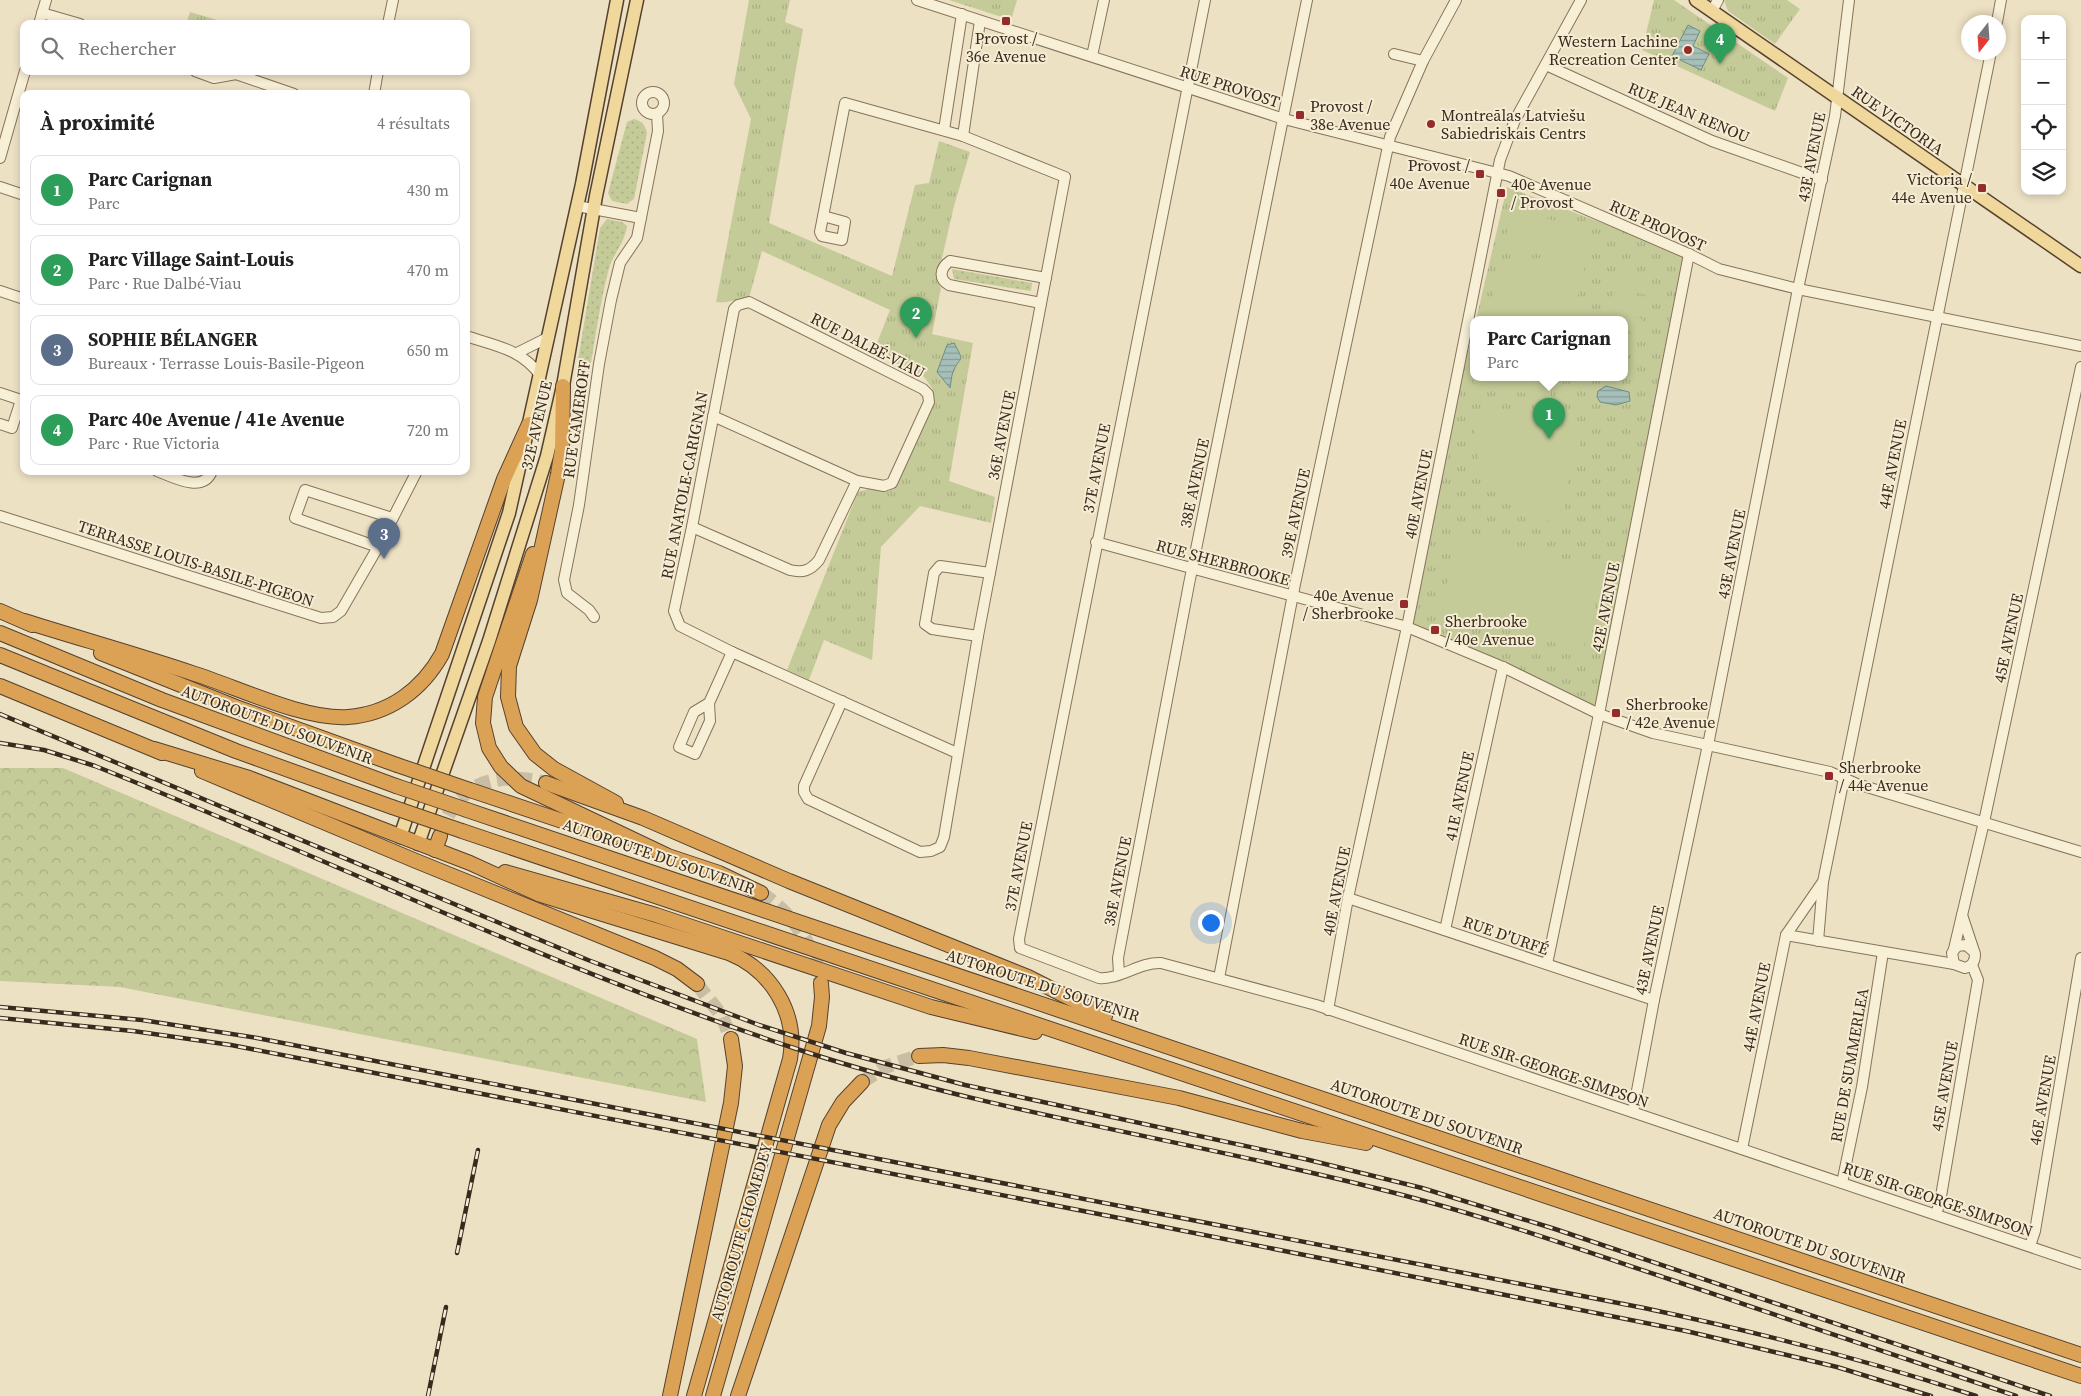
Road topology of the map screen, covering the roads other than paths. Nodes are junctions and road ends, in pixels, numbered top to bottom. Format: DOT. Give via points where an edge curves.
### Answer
graph roads {
  1 [pos="46,0"];
  2 [pos="393,0"];
  3 [pos="617,0"];
  4 [pos="637,0"];
  5 [pos="917,0"];
  6 [pos="1104,0"];
  7 [pos="1205,0"];
  8 [pos="1307,0"];
  9 [pos="1456,0"];
  10 [pos="1581,0"];
  11 [pos="1696,0"];
  12 [pos="1849,0"];
  13 [pos="2001,0"];
  14 [pos="1715,6"];
  15 [pos="42,13"];
  16 [pos="962,14"];
  17 [pos="1998,15"];
  18 [pos="40,20"];
  19 [pos="66,20"];
  20 [pos="389,20"];
  21 [pos="980,20"];
  22 [pos="1394,54"];
  23 [pos="1092,56"];
  24 [pos="1423,60"];
  25 [pos="1988,60"];
  26 [pos="1546,66"];
  27 [pos="24,75"];
  28 [pos="206,75"];
  29 [pos="230,75"];
  30 [pos="239,75"];
  31 [pos="377,75"];
  32 [pos="1188,87"];
  33 [pos="22,90"];
  34 [pos="282,90"];
  35 [pos="375,90"];
  36 [pos="1837,98"];
  37 [pos="20,100"];
  38 [pos="657,114"];
  39 [pos="1284,119"];
  40 [pos="944,130"];
  41 [pos="963,136"];
  42 [pos="1388,145"];
  43 [pos="0,158"];
  44 [pos="1497,173"];
  45 [pos="1822,180"];
  46 [pos="1964,185"];
  47 [pos="0,187"];
  48 [pos="20,194"];
  49 [pos="577,206"];
  50 [pos="594,209"];
  51 [pos="823,216"];
  52 [pos="641,218"];
  53 [pos="1689,254"];
  54 [pos="2081,266"];
  55 [pos="1046,278"];
  56 [pos="1798,289"];
  57 [pos="0,291"];
  58 [pos="20,298"];
  59 [pos="749,302"];
  60 [pos="1041,303"];
  61 [pos="1937,316"];
  62 [pos="470,337"];
  63 [pos="549,337"];
  64 [pos="2081,346"];
  65 [pos="517,353"];
  66 [pos="2081,367"];
  67 [pos="540,375"];
  68 [pos="563,386"];
  69 [pos="0,393"];
  70 [pos="20,400"];
  71 [pos="20,403"];
  72 [pos="713,416"];
  73 [pos="0,424"];
  74 [pos="529,424"];
  75 [pos="169,475"];
  76 [pos="210,475"];
  77 [pos="416,475"];
  78 [pos="857,481"];
  79 [pos="555,488"];
  80 [pos="0,516"];
  81 [pos="392,518"];
  82 [pos="692,527"];
  83 [pos="1096,542"];
  84 [pos="378,547"];
  85 [pos="1192,569"];
  86 [pos="990,573"];
  87 [pos="1292,596"];
  88 [pos="0,611"];
  89 [pos="594,617"];
  90 [pos="24,621"];
  91 [pos="1407,628"];
  92 [pos="0,633"];
  93 [pos="978,636"];
  94 [pos="732,652"];
  95 [pos="0,655"];
  96 [pos="1503,667"];
  97 [pos="0,686"];
  98 [pos="842,701"];
  99 [pos="709,703"];
  100 [pos="1599,714"];
  101 [pos="1708,747"];
  102 [pos="154,750"];
  103 [pos="957,753"];
  104 [pos="1845,778"];
  105 [pos="546,783"];
  106 [pos="642,818"];
  107 [pos="1984,822"];
  108 [pos="440,836"];
  109 [pos="400,837"];
  110 [pos="418,844"];
  111 [pos="435,850"];
  112 [pos="2081,852"];
  113 [pos="666,856"];
  114 [pos="470,863"];
  115 [pos="1823,882"];
  116 [pos="761,893"];
  117 [pos="1348,898"];
  118 [pos="1962,914"];
  119 [pos="1445,930"];
  120 [pos="1786,935"];
  121 [pos="1818,941"];
  122 [pos="1019,943"];
  123 [pos="1954,949"];
  124 [pos="1974,950"];
  125 [pos="1883,952"];
  126 [pos="2081,958"];
  127 [pos="1547,964"];
  128 [pos="1954,964"];
  129 [pos="1972,965"];
  130 [pos="1120,973"];
  131 [pos="1219,978"];
  132 [pos="821,983"];
  133 [pos="697,984"];
  134 [pos="1654,1000"];
  135 [pos="1328,1010"];
  136 [pos="1143,1036"];
  137 [pos="730,1039"];
  138 [pos="1128,1055"];
  139 [pos="919,1056"];
  140 [pos="862,1082"];
  141 [pos="1633,1112"];
  142 [pos="1742,1148"];
  143 [pos="1414,1152"];
  144 [pos="1842,1182"];
  145 [pos="1936,1214"];
  146 [pos="2030,1246"];
  147 [pos="2081,1264"];
  148 [pos="2081,1355"];
  149 [pos="2081,1376"];
  150 [pos="670,1396"];
  151 [pos="694,1396"];
  152 [pos="712,1396"];
  153 [pos="738,1396"];
  1 -- 15 [label="street"];
  2 -- 20 [label="street"];
  3 -- 49 [label="main road, 32E AVENUE"];
  4 -- 50 [label="main road, 32E AVENUE"];
  5 -- 16 [label="street, RUE PROVOST"];
  6 -- 23 [label="street"];
  7 -- 32 [label="street, 37E AVENUE"];
  8 -- 39 [label="street, 38E AVENUE"];
  9 -- 24 [label="street, 39E AVENUE"];
  10 -- 26 [label="street, 40E AVENUE"];
  11 -- 14 [label="main road, RUE VICTORIA"];
  12 -- 36 [label="street, 43E AVENUE"];
  13 -- 17 [label="street"];
  14 -- 36 [label="main road, RUE VICTORIA"];
  15 -- 18 [label="street"];
  15 -- 19 [label="street"];
  16 -- 21 [label="street, RUE PROVOST"];
  16 -- 40 [label="street"];
  21 -- 23 [label="street, RUE PROVOST"];
  21 -- 41 [label="street"];
  22 -- 24 [label="street"];
  23 -- 32 [label="street, RUE PROVOST"];
  24 -- 42 [label="street, 39E AVENUE"];
  25 -- 46 [label="street, 44E AVENUE"];
  26 -- 44 [label="street, 40E AVENUE" via="1512,127"];
  26 -- 45 [label="street, RUE JEAN RENOU" via="1712,141"];
  27 -- 33 [label="street"];
  28 -- 29 [label="street" via="214,78"];
  30 -- 34 [label="street"];
  31 -- 35 [label="street"];
  32 -- 39 [label="street, RUE PROVOST"];
  32 -- 83 [label="street, 37E AVENUE"];
  36 -- 45 [label="street, 43E AVENUE"];
  36 -- 46 [label="main road, RUE VICTORIA"];
  37 -- 43 [label="street"];
  38 -- 52 [label="street, RUE GAMEROFF" via="658,132"];
  39 -- 42 [label="street, RUE PROVOST"];
  39 -- 85 [label="street, 38E AVENUE"];
  40 -- 41 [label="street, 36E AVENUE"];
  40 -- 51 [label="street, 36E AVENUE" via="844,103"];
  41 -- 55 [label="street, 36E AVENUE" via="1065,177"];
  42 -- 44 [label="street, RUE PROVOST"];
  42 -- 87 [label="street, 39E AVENUE"];
  44 -- 53 [label="street, RUE PROVOST"];
  44 -- 91 [label="street, 40E AVENUE"];
  45 -- 56 [label="street, 43E AVENUE"];
  46 -- 54 [label="main road, RUE VICTORIA"];
  46 -- 61 [label="street, 44E AVENUE"];
  47 -- 48 [label="street"];
  49 -- 50 [label="street"];
  49 -- 63 [label="main road, 32E AVENUE"];
  50 -- 52 [label="street"];
  50 -- 68 [label="main road, 32E AVENUE"];
  52 -- 89 [label="street, RUE GAMEROFF" via="637,238 620,262 614,285 564,580 567,594"];
  53 -- 56 [label="street, RUE PROVOST" via="1719,269"];
  53 -- 100 [label="street, 42E AVENUE"];
  55 -- 60 [label="street, 36E AVENUE"];
  55 -- 60 [label="street" via="950,261 944,265 941,275 950,285"];
  56 -- 61 [label="street, RUE PROVOST"];
  56 -- 101 [label="street, 43E AVENUE"];
  57 -- 58 [label="street"];
  59 -- 72 [label="street, RUE ANATOLE-CARIGNAN" via="734,309"];
  59 -- 78 [label="street, RUE DALBÉ-VIAU" via="924,389 928,394 929,402 892,483 884,486"];
  60 -- 86 [label="street, 36E AVENUE"];
  61 -- 64 [label="street, RUE PROVOST"];
  61 -- 104 [label="street, 44E AVENUE"];
  62 -- 65 [label="street"];
  63 -- 65 [label="street"];
  63 -- 67 [label="main road, 32E AVENUE"];
  65 -- 67 [label="street"];
  66 -- 107 [label="street, 45E AVENUE"];
  67 -- 74 [label="main road, 32E AVENUE"];
  68 -- 79 [label="highway" via="562,450"];
  68 -- 110 [label="main road, 32E AVENUE" via="531,511"];
  69 -- 70 [label="street"];
  71 -- 73 [label="street" via="12,428"];
  72 -- 78 [label="street, RUE DALBÉ-VIAU"];
  72 -- 82 [label="street, RUE ANATOLE-CARIGNAN"];
  74 -- 90 [label="highway" via="504,479 442,654 415,689 378,711 338,717 308,713 196,674"];
  74 -- 109 [label="main road, 32E AVENUE" via="504,531"];
  75 -- 76 [label="street" via="197,484 206,481"];
  77 -- 81 [label="street, TERRASSE LOUIS-BASILE-PIGEON"];
  78 -- 82 [label="street" via="819,560 812,568 801,572"];
  79 -- 106 [label="highway" via="530,600 509,666 507,690 511,713 524,742 548,765"];
  79 -- 113 [label="highway" via="487,687 483,714 487,741 501,767 521,786"];
  80 -- 84 [label="street, TERRASSE LOUIS-BASILE-PIGEON" via="321,618 333,617 341,611"];
  81 -- 84 [label="street, TERRASSE LOUIS-BASILE-PIGEON"];
  81 -- 84 [label="street" via="305,490 295,518"];
  82 -- 94 [label="street, RUE ANATOLE-CARIGNAN" via="674,611 676,620 680,626"];
  83 -- 85 [label="street, RUE SHERBROOKE"];
  83 -- 122 [label="street, 37E AVENUE"];
  85 -- 87 [label="street, RUE SHERBROOKE"];
  85 -- 130 [label="street, 38E AVENUE" via="1118,958"];
  86 -- 93 [label="street, 36E AVENUE"];
  86 -- 93 [label="street" via="940,566 934,573 925,624 932,629"];
  87 -- 91 [label="street, RUE SHERBROOKE"];
  87 -- 131 [label="street, 39E AVENUE"];
  88 -- 90 [label="highway"];
  90 -- 113 [label="highway, bridge" via="229,704 397,766"];
  91 -- 96 [label="street, RUE SHERBROOKE"];
  91 -- 117 [label="street, 40E AVENUE"];
  92 -- 136 [label="highway, AUTOROUTE DU SOUVENIR, bridge" via="185,709 396,786"];
  93 -- 103 [label="street, 36E AVENUE"];
  94 -- 98 [label="street, RUE ANATOLE-CARIGNAN"];
  94 -- 99 [label="street"];
  95 -- 138 [label="highway, bridge" via="212,741 392,807"];
  96 -- 100 [label="street, RUE SHERBROOKE"];
  96 -- 119 [label="street, 41E AVENUE"];
  97 -- 102 [label="highway"];
  98 -- 103 [label="street, RUE ANATOLE-CARIGNAN"];
  98 -- 103 [label="street, 36E AVENUE" via="804,792 808,799 920,852 940,847 944,837"];
  99 -- 99 [label="street" via="694,712 679,747 695,754 710,721"];
  100 -- 101 [label="street, RUE SHERBROOKE" via="1653,733"];
  100 -- 127 [label="street, 42E AVENUE"];
  101 -- 104 [label="street, RUE SHERBROOKE" via="1830,772"];
  101 -- 134 [label="street, 43E AVENUE"];
  102 -- 109 [label="highway" via="250,778"];
  102 -- 133 [label="highway" via="655,958 677,968"];
  104 -- 107 [label="street, RUE SHERBROOKE"];
  104 -- 115 [label="street, 44E AVENUE"];
  105 -- 106 [label="highway"];
  106 -- 136 [label="highway" via="1028,977"];
  107 -- 112 [label="street, RUE SHERBROOKE"];
  107 -- 118 [label="street, 45E AVENUE"];
  108 -- 111 [label="highway"];
  109 -- 110 [label="highway"];
  110 -- 111 [label="highway"];
  111 -- 114 [label="highway"];
  113 -- 116 [label="highway" via="719,873"];
  114 -- 138 [label="highway" via="656,915 931,1007"];
  114 -- 151 [label="highway, AUTOROUTE CHOMEDEY" via="538,894 710,946 750,963 774,987 788,1017 791,1052 783,1086"];
  115 -- 120 [label="street, 44E AVENUE"];
  115 -- 121 [label="street, 44E AVENUE"];
  117 -- 119 [label="street, RUE D'URFÉ"];
  117 -- 135 [label="street, 40E AVENUE"];
  118 -- 123 [label="street, 45E AVENUE"];
  118 -- 124 [label="street"];
  119 -- 127 [label="street, RUE D'URFÉ"];
  120 -- 121 [label="street"];
  120 -- 142 [label="street, 44E AVENUE"];
  121 -- 125 [label="street"];
  122 -- 130 [label="street, RUE SIR-GEORGE-SIMPSON" via="1023,950 1096,977 1109,978"];
  123 -- 124 [label="street" via="1966,945"];
  123 -- 128 [label="street" via="1951,957"];
  124 -- 129 [label="street"];
  125 -- 128 [label="street"];
  125 -- 144 [label="street, RUE DE SUMMERLEA" via="1862,1086"];
  126 -- 146 [label="street, 46E AVENUE"];
  127 -- 134 [label="street, RUE D'URFÉ"];
  128 -- 129 [label="street" via="1961,968"];
  129 -- 145 [label="street, 45E AVENUE" via="1978,980"];
  130 -- 131 [label="street, RUE SIR-GEORGE-SIMPSON" via="1145,964 1161,963"];
  131 -- 135 [label="street, RUE SIR-GEORGE-SIMPSON"];
  132 -- 152 [label="highway, AUTOROUTE CHOMEDEY" via="821,1015"];
  134 -- 141 [label="street, 43E AVENUE"];
  135 -- 141 [label="street, RUE SIR-GEORGE-SIMPSON"];
  136 -- 148 [label="highway, AUTOROUTE DU SOUVENIR"];
  137 -- 150 [label="highway" via="735,1066 732,1103"];
  138 -- 143 [label="highway"];
  139 -- 143 [label="highway" via="962,1056 1179,1098 1302,1131"];
  140 -- 153 [label="highway" via="843,1102 829,1125"];
  141 -- 142 [label="street, RUE SIR-GEORGE-SIMPSON"];
  142 -- 144 [label="street, RUE SIR-GEORGE-SIMPSON"];
  143 -- 149 [label="highway"];
  144 -- 145 [label="street, RUE SIR-GEORGE-SIMPSON"];
  145 -- 146 [label="street, RUE SIR-GEORGE-SIMPSON"];
  146 -- 147 [label="street, RUE SIR-GEORGE-SIMPSON"];
}
